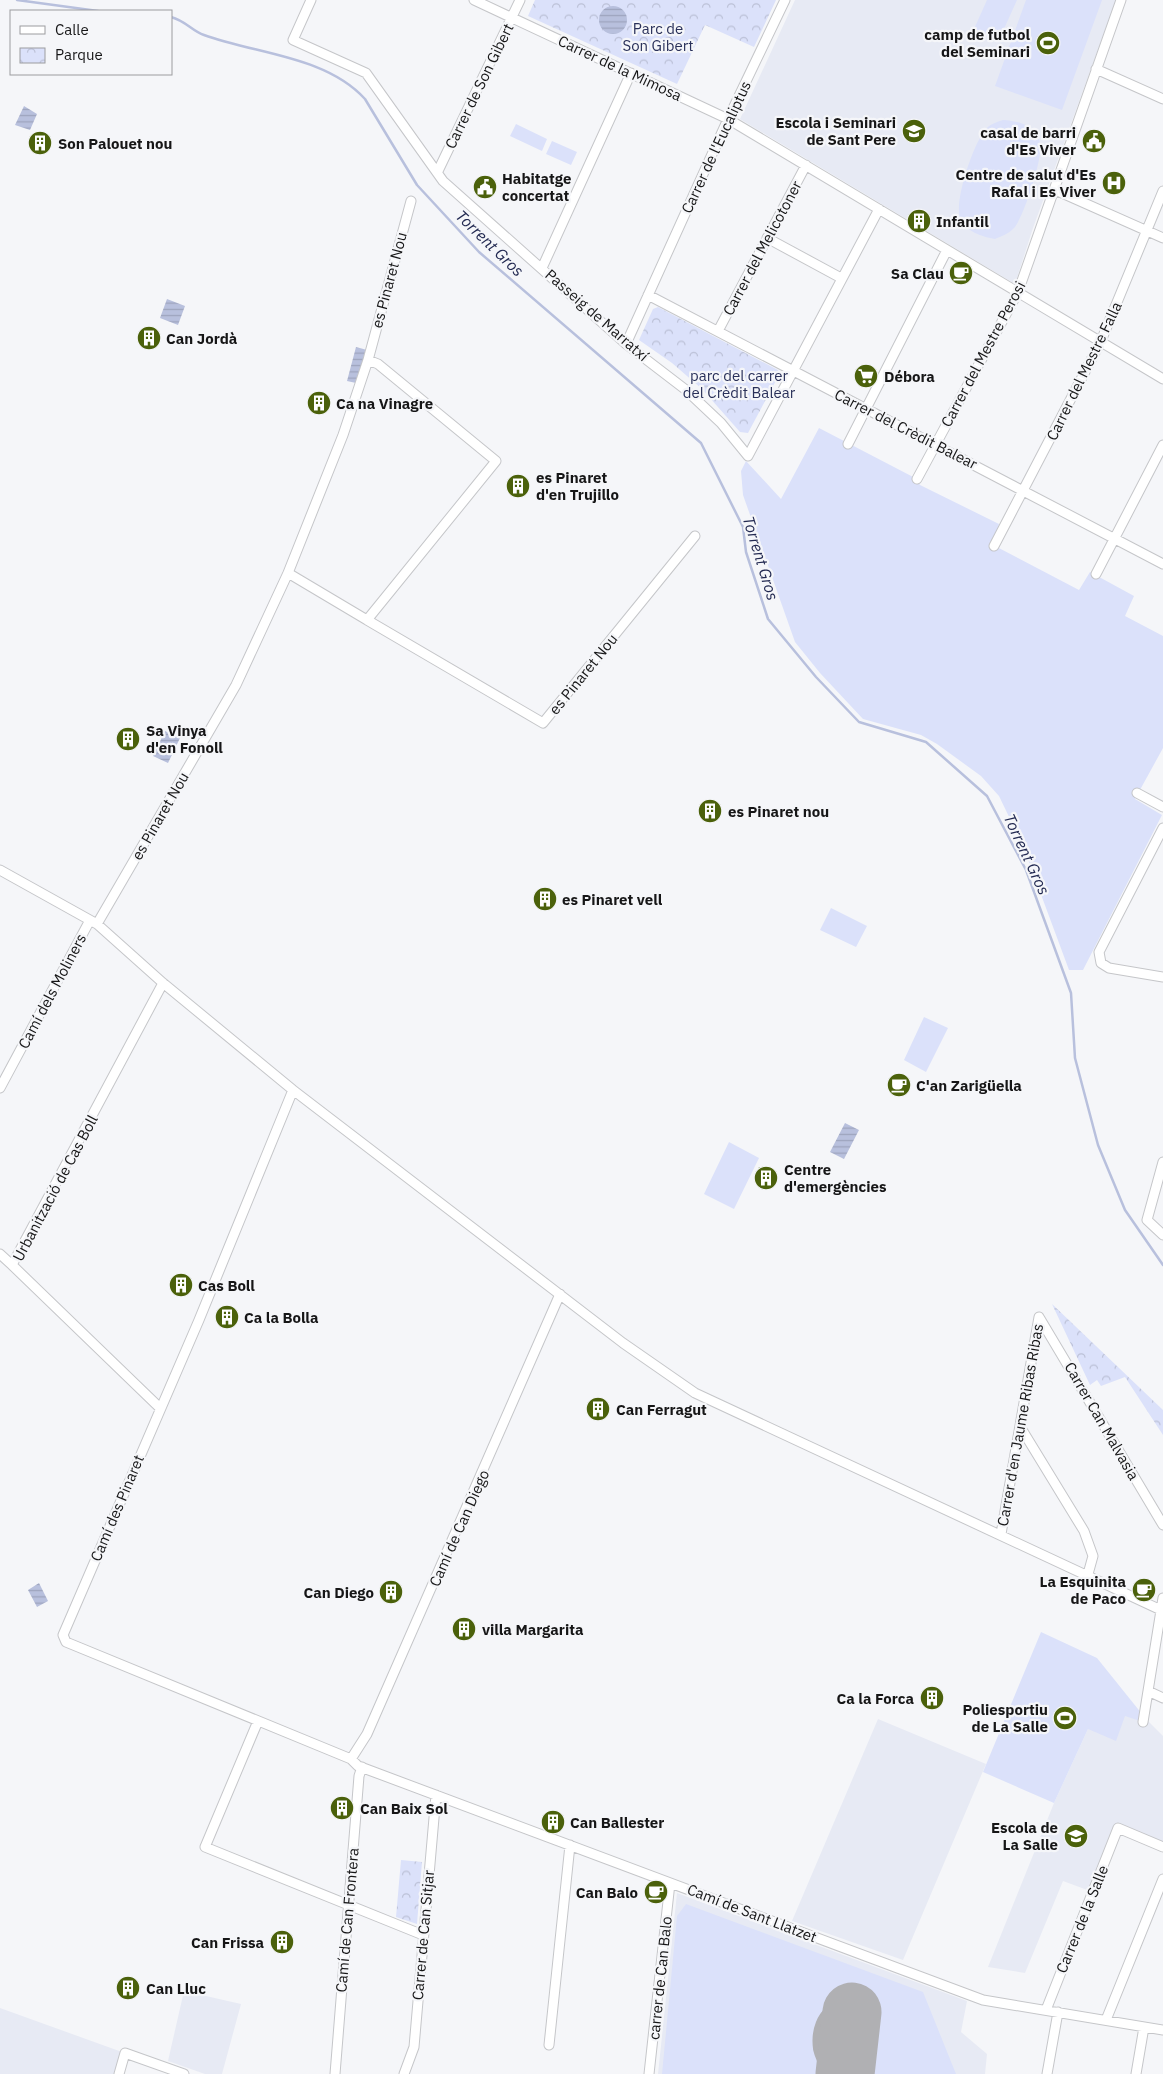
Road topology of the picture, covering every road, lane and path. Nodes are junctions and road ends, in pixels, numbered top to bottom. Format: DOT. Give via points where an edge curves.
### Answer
graph roads {
  1 [pos="311,0"];
  2 [pos="474,0"];
  3 [pos="520,0"];
  4 [pos="785,0"];
  5 [pos="1121,0"];
  6 [pos="512,17"];
  7 [pos="1096,69"];
  8 [pos="631,73"];
  9 [pos="1163,99"];
  10 [pos="728,119"];
  11 [pos="806,165"];
  12 [pos="438,171"];
  13 [pos="1055,190"];
  14 [pos="1163,191"];
  15 [pos="411,201"];
  16 [pos="879,209"];
  17 [pos="1147,230"];
  18 [pos="767,238"];
  19 [pos="1163,238"];
  20 [pos="947,250"];
  21 [pos="542,268"];
  22 [pos="842,278"];
  23 [pos="1018,292"];
  24 [pos="648,295"];
  25 [pos="718,331"];
  26 [pos="1100,342"];
  27 [pos="626,344"];
  28 [pos="368,360"];
  29 [pos="793,371"];
  30 [pos="1163,379"];
  31 [pos="866,409"];
  32 [pos="848,444"];
  33 [pos="935,445"];
  34 [pos="1163,445"];
  35 [pos="917,479"];
  36 [pos="1025,490"];
  37 [pos="695,536"];
  38 [pos="1114,539"];
  39 [pos="994,546"];
  40 [pos="1163,564"];
  41 [pos="288,573"];
  42 [pos="1096,574"];
  43 [pos="367,620"];
  44 [pos="1137,793"];
  45 [pos="1163,807"];
  46 [pos="1163,828"];
  47 [pos="0,870"];
  48 [pos="94,922"];
  49 [pos="1163,977"];
  50 [pos="163,983"];
  51 [pos="0,1088"];
  52 [pos="293,1090"];
  53 [pos="1163,1162"];
  54 [pos="1163,1236"];
  55 [pos="0,1254"];
  56 [pos="12,1265"];
  57 [pos="560,1294"];
  58 [pos="1039,1317"];
  59 [pos="160,1408"];
  60 [pos="1021,1428"];
  61 [pos="1163,1525"];
  62 [pos="1001,1534"];
  63 [pos="1088,1574"];
  64 [pos="1163,1598"];
  65 [pos="1162,1610"];
  66 [pos="1148,1691"];
  67 [pos="1163,1698"];
  68 [pos="258,1721"];
  69 [pos="1143,1722"];
  70 [pos="351,1759"];
  71 [pos="362,1767"];
  72 [pos="436,1795"];
  73 [pos="570,1845"];
  74 [pos="1163,1847"];
  75 [pos="1163,1879"];
  76 [pos="670,1883"];
  77 [pos="350,1905"];
  78 [pos="423,1935"];
  79 [pos="1046,2010"];
  80 [pos="1058,2012"];
  81 [pos="1106,2020"];
  82 [pos="1144,2027"];
  83 [pos="1163,2030"];
  84 [pos="549,2045"];
  85 [pos="119,2074"];
  86 [pos="184,2074"];
  87 [pos="335,2074"];
  88 [pos="404,2074"];
  89 [pos="649,2074"];
  90 [pos="1046,2074"];
  91 [pos="1136,2074"];
  1 -- 12 [label="street, Passeig de Marratxí" via="293,40 366,73"];
  2 -- 6 [label="street, Carrer de la Mimosa"];
  3 -- 6 [label="street, Carrer de Son Gibert"];
  4 -- 10 [label="street, Carrer de l'Eucaliptus"];
  5 -- 7 [label="street, Carrer del Mestre Perosi"];
  6 -- 8 [label="street, Carrer de la Mimosa"];
  6 -- 12 [label="street, Carrer de Son Gibert"];
  7 -- 9 [label="street"];
  7 -- 13 [label="street, Carrer del Mestre Perosi"];
  8 -- 10 [label="street, Carrer de la Mimosa"];
  8 -- 21 [label="street"];
  10 -- 11 [label="street, Carrer de la Mimosa"];
  10 -- 24 [label="street, Carrer de l'Eucaliptus"];
  11 -- 16 [label="street, Carrer de la Mimosa"];
  11 -- 18 [label="street, Carrer del Melicotoner"];
  12 -- 21 [label="street, Passeig de Marratxí" via="443,181"];
  13 -- 17 [label="street"];
  13 -- 23 [label="street, Carrer del Mestre Perosi"];
  14 -- 17 [label="street, Carrer del Mestre Falla"];
  15 -- 28 [label="street, es Pinaret Nou"];
  16 -- 20 [label="street, Carrer de la Mimosa"];
  16 -- 22 [label="street"];
  17 -- 19 [label="street"];
  17 -- 26 [label="street, Carrer del Mestre Falla"];
  18 -- 22 [label="street"];
  18 -- 25 [label="street, Carrer del Melicotoner"];
  20 -- 23 [label="street, Carrer de la Mimosa"];
  20 -- 31 [label="street"];
  21 -- 27 [label="street, Passeig de Marratxí"];
  22 -- 29 [label="street"];
  23 -- 26 [label="street, Carrer de la Mimosa"];
  23 -- 33 [label="street, Carrer del Mestre Perosi"];
  24 -- 25 [label="street, Carrer del Crèdit Balear"];
  24 -- 27 [label="street, Carrer de l'Eucaliptus"];
  25 -- 29 [label="street, Carrer del Crèdit Balear"];
  26 -- 30 [label="street, Carrer de la Mimosa"];
  26 -- 36 [label="street, Carrer del Mestre Falla"];
  27 -- 29 [label="street, Passeig de Marratxí" via="686,390 748,456"];
  28 -- 41 [label="street, es Pinaret Nou" via="343,435"];
  28 -- 43 [label="street" via="378,364 496,460"];
  29 -- 31 [label="street, Carrer del Crèdit Balear"];
  31 -- 32 [label="street"];
  31 -- 33 [label="street, Carrer del Crèdit Balear"];
  33 -- 35 [label="street, Carrer del Mestre Perosi"];
  33 -- 36 [label="street, Carrer del Crèdit Balear"];
  34 -- 38 [label="street"];
  36 -- 38 [label="street, Carrer del Crèdit Balear"];
  36 -- 39 [label="street, Carrer del Mestre Falla"];
  37 -- 43 [label="street, es Pinaret Nou" via="543,723"];
  38 -- 40 [label="street, Carrer del Crèdit Balear"];
  38 -- 42 [label="street"];
  41 -- 43 [label="street, es Pinaret Nou"];
  41 -- 48 [label="street, es Pinaret Nou" via="236,685"];
  44 -- 45 [label="street"];
  46 -- 49 [label="street" via="1099,952 1101,963 1108,968"];
  47 -- 48 [label="street"];
  48 -- 50 [label="street"];
  48 -- 51 [label="street, Camí dels Moliners"];
  50 -- 52 [label="street"];
  50 -- 56 [label="street, Urbanització de Cas Boll"];
  52 -- 57 [label="street"];
  52 -- 59 [label="street, Camí des Pinaret"];
  53 -- 54 [label="street" via="1148,1220"];
  55 -- 56 [label="street"];
  56 -- 59 [label="street, Urbanització de Cas Boll"];
  57 -- 62 [label="street" via="694,1393"];
  57 -- 70 [label="street, Camí de Can Diego" via="367,1734"];
  58 -- 60 [label="street, Carrer d'en Jaume Ribas Ribas"];
  58 -- 61 [label="street, Carrer Can Malvasia"];
  59 -- 68 [label="street, Camí des Pinaret" via="64,1638 72,1645"];
  60 -- 62 [label="street, Carrer d'en Jaume Ribas Ribas"];
  60 -- 63 [label="street" via="1084,1531 1093,1556"];
  62 -- 63 [label="street"];
  63 -- 65 [label="street"];
  64 -- 65 [label="street"];
  65 -- 66 [label="street"];
  66 -- 67 [label="street"];
  66 -- 69 [label="street"];
  68 -- 70 [label="street, Camí des Pinaret"];
  68 -- 77 [label="street" via="205,1847"];
  70 -- 71 [label="street, Camí de Sant Llatzet"];
  71 -- 72 [label="street, Camí de Sant Llatzet"];
  71 -- 77 [label="street, Camí de Can Frontera"];
  72 -- 73 [label="street, Camí de Sant Llatzet"];
  72 -- 78 [label="street, Carrer de Can Sitjar"];
  73 -- 76 [label="street, Camí de Sant Llatzet"];
  73 -- 84 [label="street"];
  74 -- 79 [label="street, Carrer de la Salle" via="1118,1828"];
  75 -- 81 [label="street"];
  76 -- 79 [label="street, Camí de Sant Llatzet" via="982,2000"];
  76 -- 89 [label="street, carrer de Can Balo"];
  77 -- 78 [label="street"];
  77 -- 87 [label="street, Camí de Can Frontera"];
  78 -- 88 [label="street, Carrer de Can Sitjar" via="414,2047"];
  79 -- 80 [label="street, Camí de Sant Llatzet"];
  80 -- 81 [label="street, Camí de Sant Llatzet"];
  80 -- 90 [label="street"];
  81 -- 82 [label="street, Camí de Sant Llatzet"];
  82 -- 83 [label="street, Camí de Sant Llatzet"];
  82 -- 91 [label="street"];
  85 -- 86 [label="street" via="125,2053"];
}
